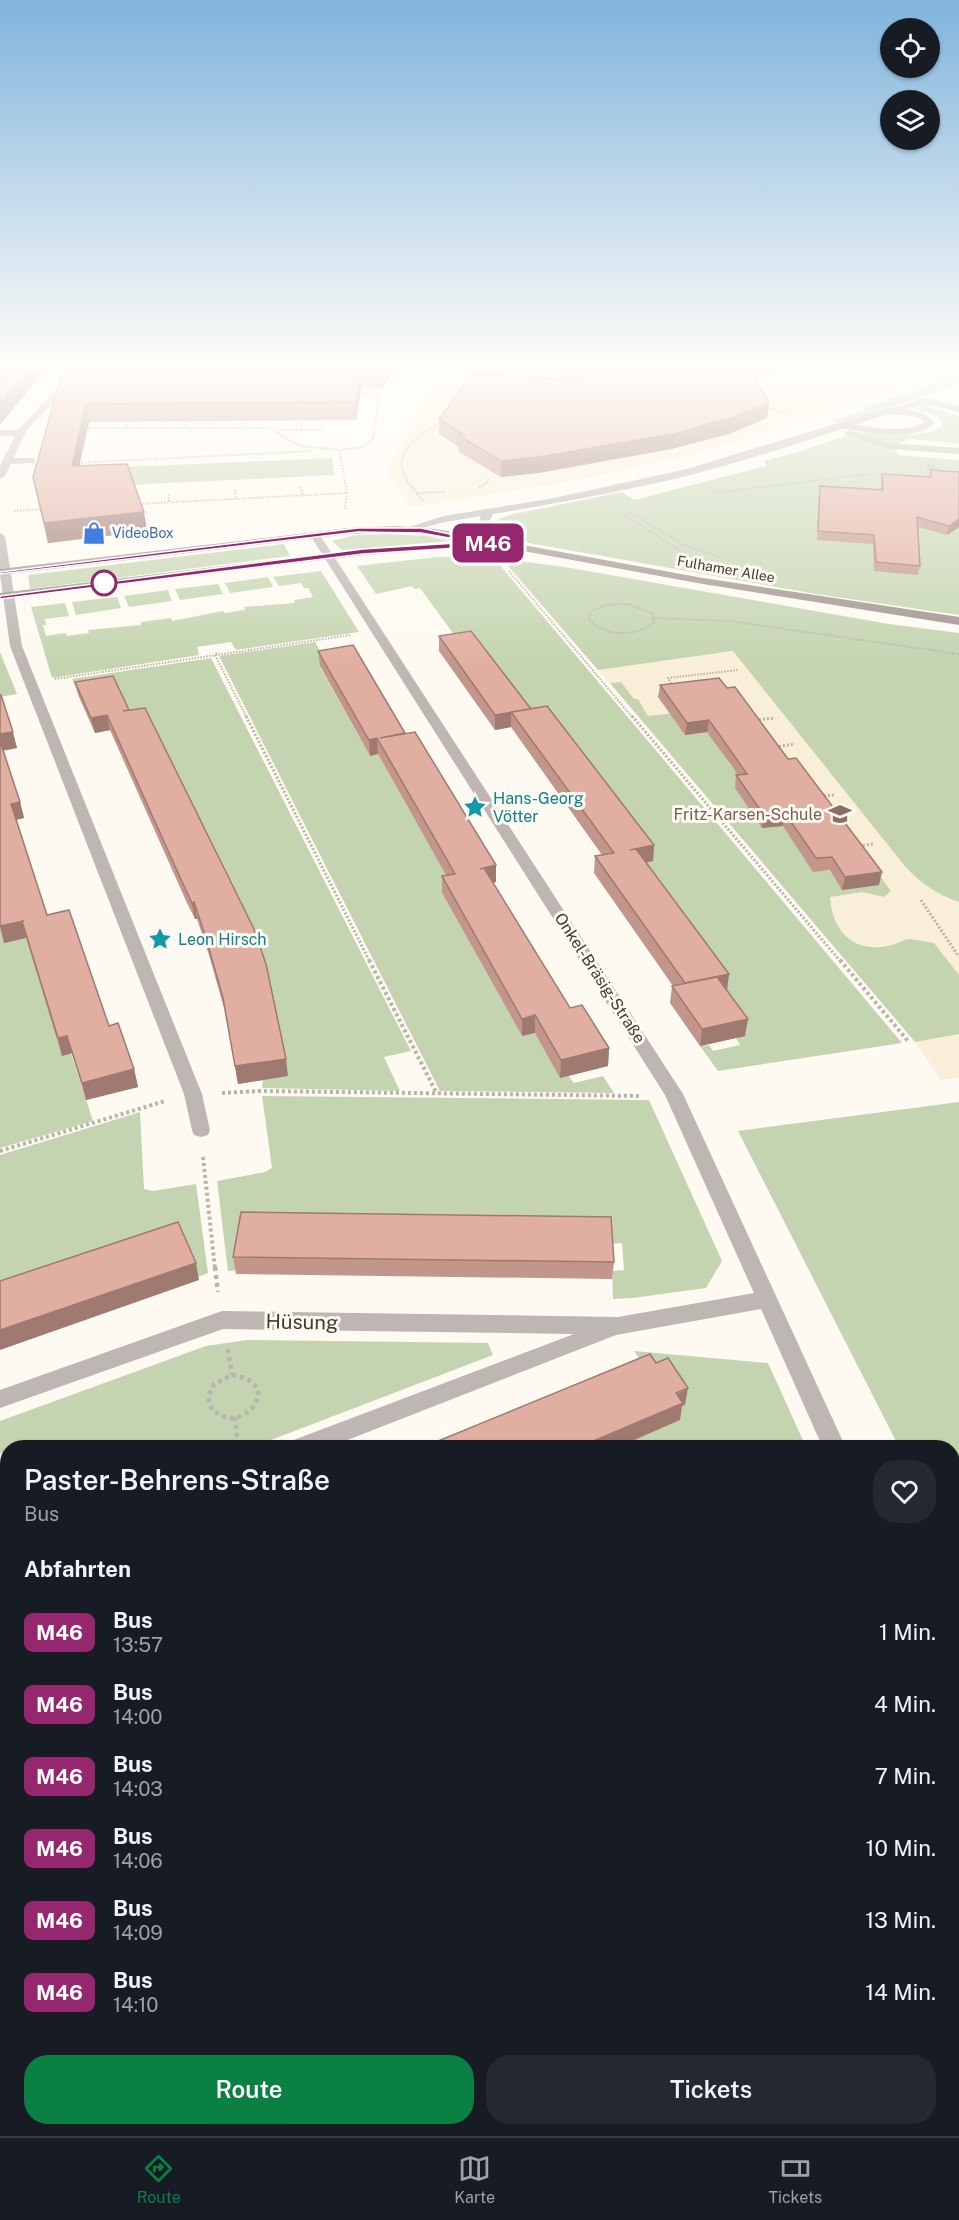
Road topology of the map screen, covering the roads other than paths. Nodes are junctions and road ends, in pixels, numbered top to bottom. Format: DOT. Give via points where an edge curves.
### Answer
graph roads {
  1 [pos="707,467"];
  2 [pos="488,513"];
  3 [pos="407,530"];
  4 [pos="315,535"];
  5 [pos="0,536"];
  6 [pos="489,543"];
  7 [pos="330,555"];
  8 [pos="2,572"];
  9 [pos="4,596"];
  10 [pos="959,621"];
  11 [pos="201,1130"];
  12 [pos="769,1299"];
  13 [pos="618,1326"];
  14 [pos="0,1399"];
  15 [pos="319,1440"];
  16 [pos="831,1440"];
  1 -- 2 [label="street"];
  2 -- 3 [label="street" via="444,519"];
  2 -- 6 [label="street" via="481,528"];
  3 -- 4 [label="street"];
  3 -- 6 [label="street"];
  4 -- 7 [label="street, Onkel-Bräsig-Straße"];
  4 -- 8 [label="street"];
  5 -- 8 [label="street"];
  6 -- 7 [label="street"];
  6 -- 10 [label="street, Fulhamer Allee"];
  7 -- 9 [label="street"];
  7 -- 12 [label="street, Onkel-Bräsig-Straße" via="674,1094"];
  8 -- 9 [label="street"];
  9 -- 11 [label="street" via="16,646 193,1094"];
  12 -- 13 [label="street, Hüsung"];
  12 -- 16 [label="street, Onkel-Bräsig-Straße"];
  13 -- 14 [label="street, Hüsung" via="222,1320"];
  13 -- 15 [label="street, Hüsung"];
}
